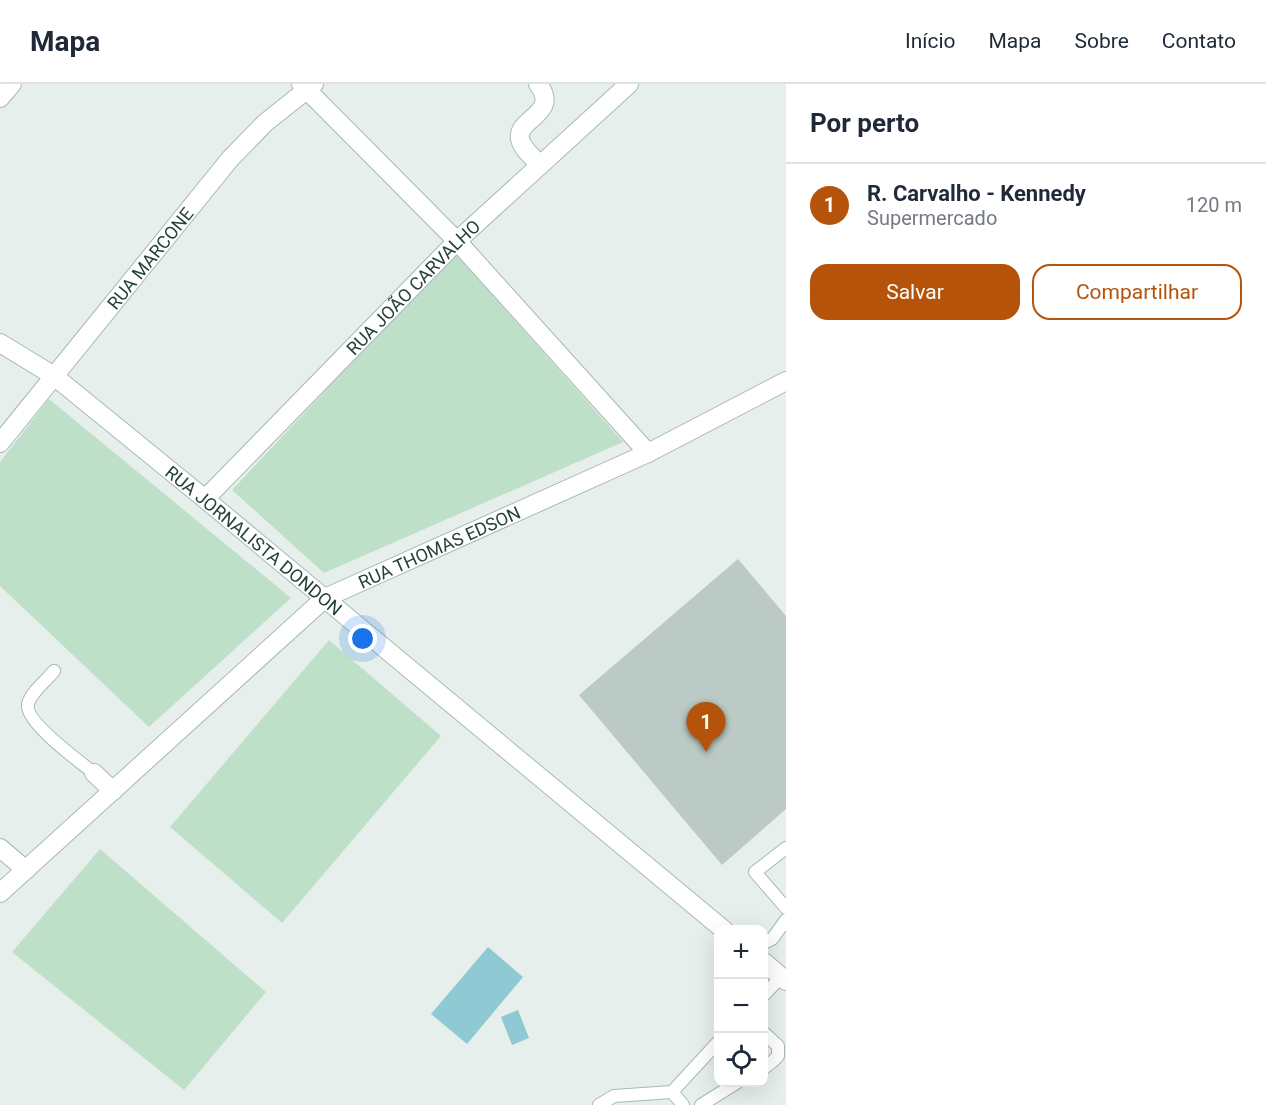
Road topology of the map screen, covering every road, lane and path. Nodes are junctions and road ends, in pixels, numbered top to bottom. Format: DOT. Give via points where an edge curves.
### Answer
graph roads {
  1 [pos="12,84"];
  2 [pos="538,84"];
  3 [pos="629,84"];
  4 [pos="308,86"];
  5 [pos="0,98"];
  6 [pos="540,165"];
  7 [pos="458,242"];
  8 [pos="0,343"];
  9 [pos="54,376"];
  10 [pos="786,381"];
  11 [pos="0,443"];
  12 [pos="648,453"];
  13 [pos="205,499"];
  14 [pos="325,598"];
  15 [pos="54,671"];
  16 [pos="94,773"];
  17 [pos="113,791"];
  18 [pos="0,848"];
  19 [pos="786,848"];
  20 [pos="26,870"];
  21 [pos="0,893"];
  22 [pos="783,905"];
  23 [pos="786,920"];
  24 [pos="718,925"];
  25 [pos="768,940"];
  26 [pos="768,965"];
  27 [pos="784,979"];
  28 [pos="768,992"];
  29 [pos="768,1037"];
  30 [pos="714,1046"];
  31 [pos="768,1065"];
  32 [pos="731,1087"];
  33 [pos="672,1092"];
  34 [pos="599,1105"];
  35 [pos="683,1105"];
  36 [pos="701,1105"];
  1 -- 5 [label="street"];
  2 -- 6 [label="street" via="545,96 542,110 521,131 520,138"];
  3 -- 6 [label="street, RUA JOÃO CARVALHO"];
  4 -- 7 [label="street"];
  4 -- 9 [label="street, RUA MARCONE" via="230,159"];
  6 -- 7 [label="street, RUA JOÃO CARVALHO"];
  7 -- 12 [label="street"];
  7 -- 13 [label="street, RUA JOÃO CARVALHO"];
  8 -- 9 [label="street, RUA JORNALISTA DONDON"];
  9 -- 11 [label="street, RUA MARCONE"];
  9 -- 13 [label="street, RUA JORNALISTA DONDON"];
  10 -- 12 [label="street, RUA THOMAS EDSON"];
  12 -- 14 [label="street, RUA THOMAS EDSON"];
  13 -- 14 [label="street, RUA JORNALISTA DONDON"];
  14 -- 17 [label="street, RUA THOMAS EDSON"];
  14 -- 24 [label="street, RUA JORNALISTA DONDON"];
  15 -- 16 [label="lane" via="30,698 29,715"];
  16 -- 17 [label="street"];
  17 -- 20 [label="street, RUA THOMAS EDSON"];
  18 -- 20 [label="street"];
  19 -- 22 [label="lane" via="755,872"];
  20 -- 21 [label="street, RUA THOMAS EDSON"];
  22 -- 23 [label="lane"];
  23 -- 25 [label="lane"];
  26 -- 27 [label="street"];
  27 -- 28 [label="lane"];
  29 -- 31 [label="lane" via="778,1046 778,1056"];
  30 -- 33 [label="lane"];
  32 -- 36 [label="lane"];
  33 -- 34 [label="lane" via="614,1096"];
  33 -- 35 [label="lane"];
}
